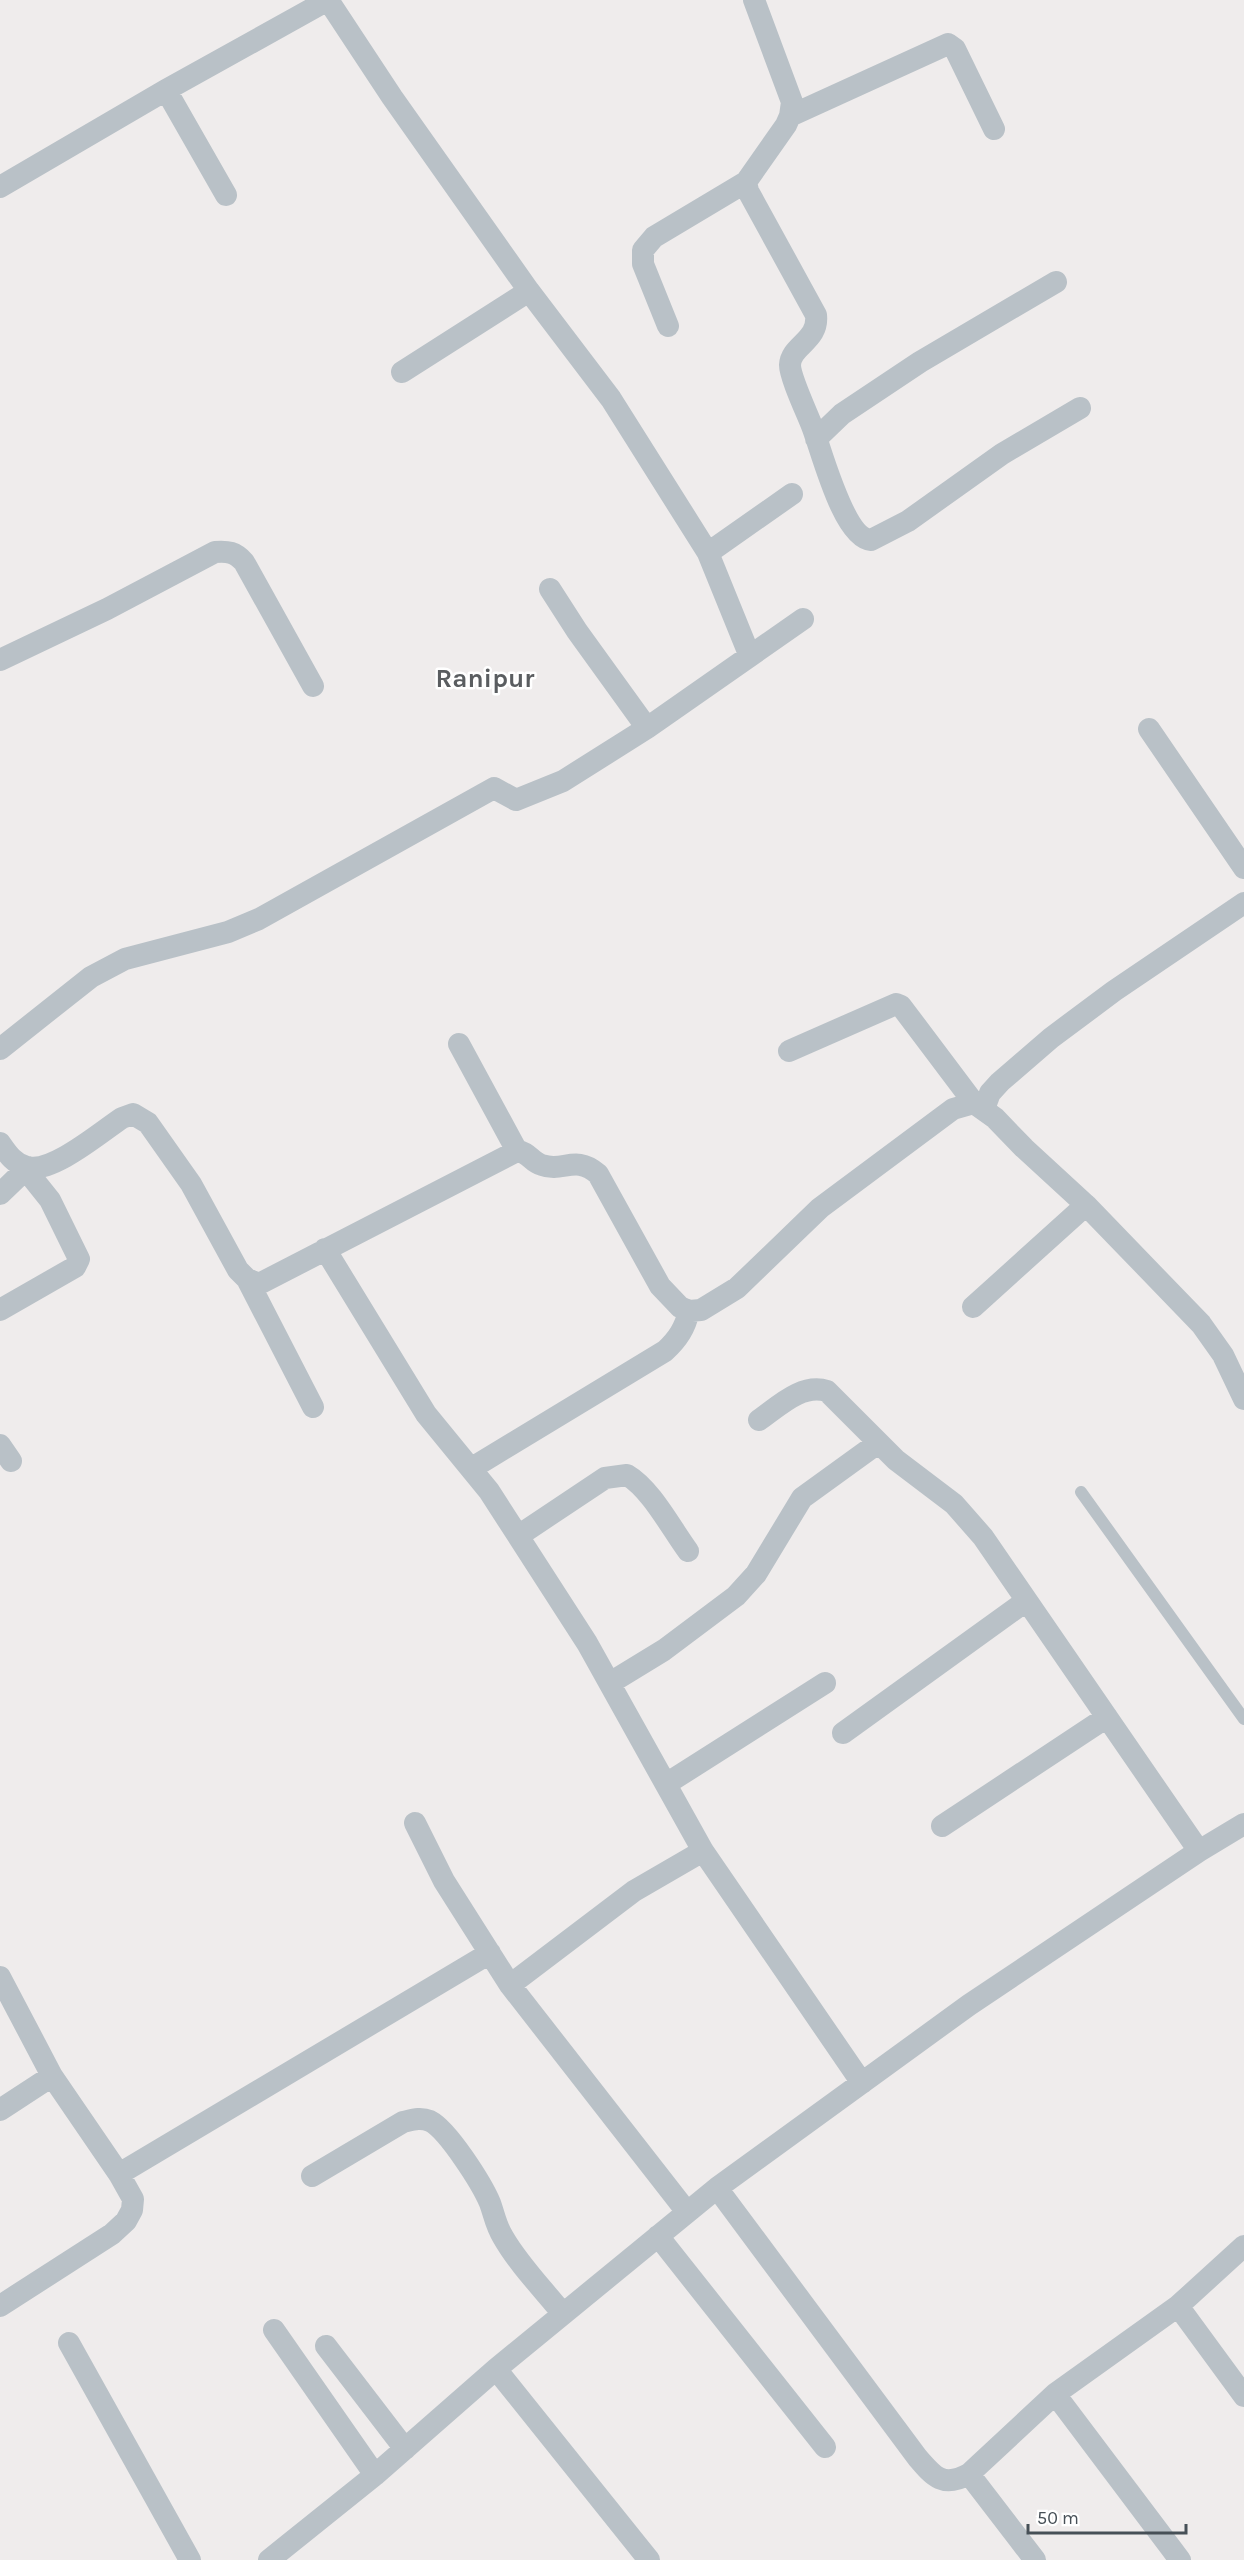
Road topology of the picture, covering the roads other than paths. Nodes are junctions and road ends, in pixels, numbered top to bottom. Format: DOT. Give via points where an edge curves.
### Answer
graph roads {
  1 [pos="754,0"];
  2 [pos="166,90"];
  3 [pos="790,117"];
  4 [pos="994,129"];
  5 [pos="746,182"];
  6 [pos="0,187"];
  7 [pos="226,195"];
  8 [pos="1056,282"];
  9 [pos="529,291"];
  10 [pos="668,326"];
  11 [pos="402,372"];
  12 [pos="1080,408"];
  13 [pos="816,439"];
  14 [pos="792,494"];
  15 [pos="708,553"];
  16 [pos="550,589"];
  17 [pos="803,619"];
  18 [pos="749,654"];
  19 [pos="0,660"];
  20 [pos="313,686"];
  21 [pos="647,728"];
  22 [pos="1149,729"];
  23 [pos="1244,868"];
  24 [pos="1244,903"];
  25 [pos="459,1044"];
  26 [pos="0,1049"];
  27 [pos="789,1051"];
  28 [pos="979,1106"];
  29 [pos="0,1143"];
  30 [pos="517,1151"];
  31 [pos="27,1169"];
  32 [pos="0,1194"];
  33 [pos="1086,1205"];
  34 [pos="325,1248"];
  35 [pos="247,1279"];
  36 [pos="973,1307"];
  37 [pos="0,1310"];
  38 [pos="689,1311"];
  39 [pos="1244,1399"];
  40 [pos="313,1407"];
  41 [pos="759,1420"];
  42 [pos="878,1443"];
  43 [pos="472,1468"];
  44 [pos="1082,1492"];
  45 [pos="518,1536"];
  46 [pos="688,1551"];
  47 [pos="1026,1601"];
  48 [pos="610,1683"];
  49 [pos="825,1683"];
  50 [pos="1107,1717"];
  51 [pos="1244,1719"];
  52 [pos="843,1733"];
  53 [pos="666,1784"];
  54 [pos="415,1823"];
  55 [pos="1244,1824"];
  56 [pos="942,1826"];
  57 [pos="703,1851"];
  58 [pos="1199,1851"];
  59 [pos="490,1953"];
  60 [pos="0,1977"];
  61 [pos="510,1984"];
  62 [pos="52,2076"];
  63 [pos="862,2083"];
  64 [pos="0,2110"];
  65 [pos="119,2175"];
  66 [pos="312,2176"];
  67 [pos="717,2188"];
  68 [pos="687,2212"];
  69 [pos="658,2236"];
  70 [pos="1244,2247"];
  71 [pos="0,2306"];
  72 [pos="1178,2306"];
  73 [pos="563,2314"];
  74 [pos="274,2330"];
  75 [pos="69,2343"];
  76 [pos="326,2346"];
  77 [pos="496,2369"];
  78 [pos="1055,2394"];
  79 [pos="1244,2396"];
  80 [pos="825,2446"];
  81 [pos="405,2449"];
  82 [pos="969,2474"];
  83 [pos="375,2475"];
  84 [pos="190,2560"];
  85 [pos="269,2560"];
  86 [pos="649,2560"];
  87 [pos="1035,2560"];
  88 [pos="1180,2560"];
  1 -- 3 [label="street" via="792,102"];
  2 -- 6 [label="street"];
  2 -- 7 [label="street"];
  2 -- 9 [label="street" via="328,0"];
  3 -- 4 [label="street" via="948,44 955,49"];
  3 -- 5 [label="street"];
  5 -- 10 [label="street" via="654,237 643,250 643,264"];
  5 -- 13 [label="street" via="816,315 814,332 790,364"];
  8 -- 13 [label="street" via="910,369 842,414"];
  9 -- 11 [label="street"];
  9 -- 15 [label="street" via="610,399"];
  12 -- 13 [label="street" via="1002,454 908,521 871,540 860,534 842,508"];
  14 -- 15 [label="street"];
  15 -- 18 [label="street"];
  16 -- 21 [label="street"];
  17 -- 18 [label="street"];
  18 -- 21 [label="street"];
  19 -- 20 [label="street" via="215,552 227,551 237,554 243,562"];
  21 -- 26 [label="street" via="563,781 516,800 494,788 259,919 228,932 125,959 91,977"];
  22 -- 23 [label="street"];
  24 -- 28 [label="street" via="1051,1038 1000,1082"];
  25 -- 30 [label="street"];
  27 -- 28 [label="street" via="896,1004"];
  28 -- 33 [label="street"];
  28 -- 38 [label="street" via="953,1109 820,1208 737,1288 711,1306"];
  29 -- 31 [label="street" via="10,1158"];
  30 -- 34 [label="street"];
  30 -- 38 [label="street" via="525,1152 542,1166 578,1164 598,1174 660,1286 669,1298"];
  31 -- 32 [label="street"];
  31 -- 35 [label="street" via="58,1161 123,1118 133,1114 142,1117 191,1184 238,1270"];
  31 -- 37 [label="street" via="50,1200 79,1259 75,1267"];
  33 -- 36 [label="street"];
  33 -- 39 [label="street" via="1216,1342"];
  34 -- 35 [label="street" via="271,1280 259,1284"];
  34 -- 43 [label="street" via="426,1414"];
  35 -- 40 [label="street"];
  38 -- 43 [label="street" via="686,1325 665,1352"];
  41 -- 42 [label="street" via="796,1394 817,1388 835,1397"];
  42 -- 47 [label="street" via="970,1520"];
  42 -- 48 [label="street" via="802,1498 756,1574 736,1596 664,1650"];
  43 -- 45 [label="street"];
  44 -- 51 [label="lane"];
  45 -- 46 [label="street" via="605,1478 627,1475 645,1491"];
  45 -- 48 [label="street"];
  47 -- 50 [label="street"];
  47 -- 52 [label="street"];
  48 -- 53 [label="street"];
  49 -- 53 [label="street"];
  50 -- 56 [label="street"];
  50 -- 58 [label="street"];
  53 -- 57 [label="street"];
  54 -- 59 [label="street" via="444,1881"];
  55 -- 58 [label="street"];
  57 -- 61 [label="street" via="634,1891"];
  57 -- 63 [label="street"];
  58 -- 63 [label="street" via="969,2005"];
  59 -- 61 [label="street"];
  59 -- 65 [label="street"];
  60 -- 62 [label="street"];
  61 -- 68 [label="street"];
  62 -- 64 [label="street"];
  62 -- 65 [label="street"];
  63 -- 67 [label="street"];
  65 -- 71 [label="street" via="133,2199 126,2222"];
  66 -- 73 [label="street" via="403,2122 417,2118 429,2121 461,2156 485,2192 494,2219 512,2251"];
  67 -- 68 [label="street"];
  67 -- 82 [label="street" via="931,2473 948,2481"];
  68 -- 69 [label="street"];
  69 -- 73 [label="street"];
  69 -- 80 [label="street"];
  70 -- 72 [label="street"];
  72 -- 78 [label="street"];
  72 -- 79 [label="street"];
  73 -- 77 [label="street"];
  74 -- 83 [label="street"];
  75 -- 84 [label="street"];
  76 -- 81 [label="street"];
  77 -- 81 [label="street"];
  77 -- 86 [label="street"];
  78 -- 82 [label="street"];
  78 -- 88 [label="street"];
  81 -- 83 [label="street"];
  82 -- 87 [label="street"];
  83 -- 85 [label="street"];
}
